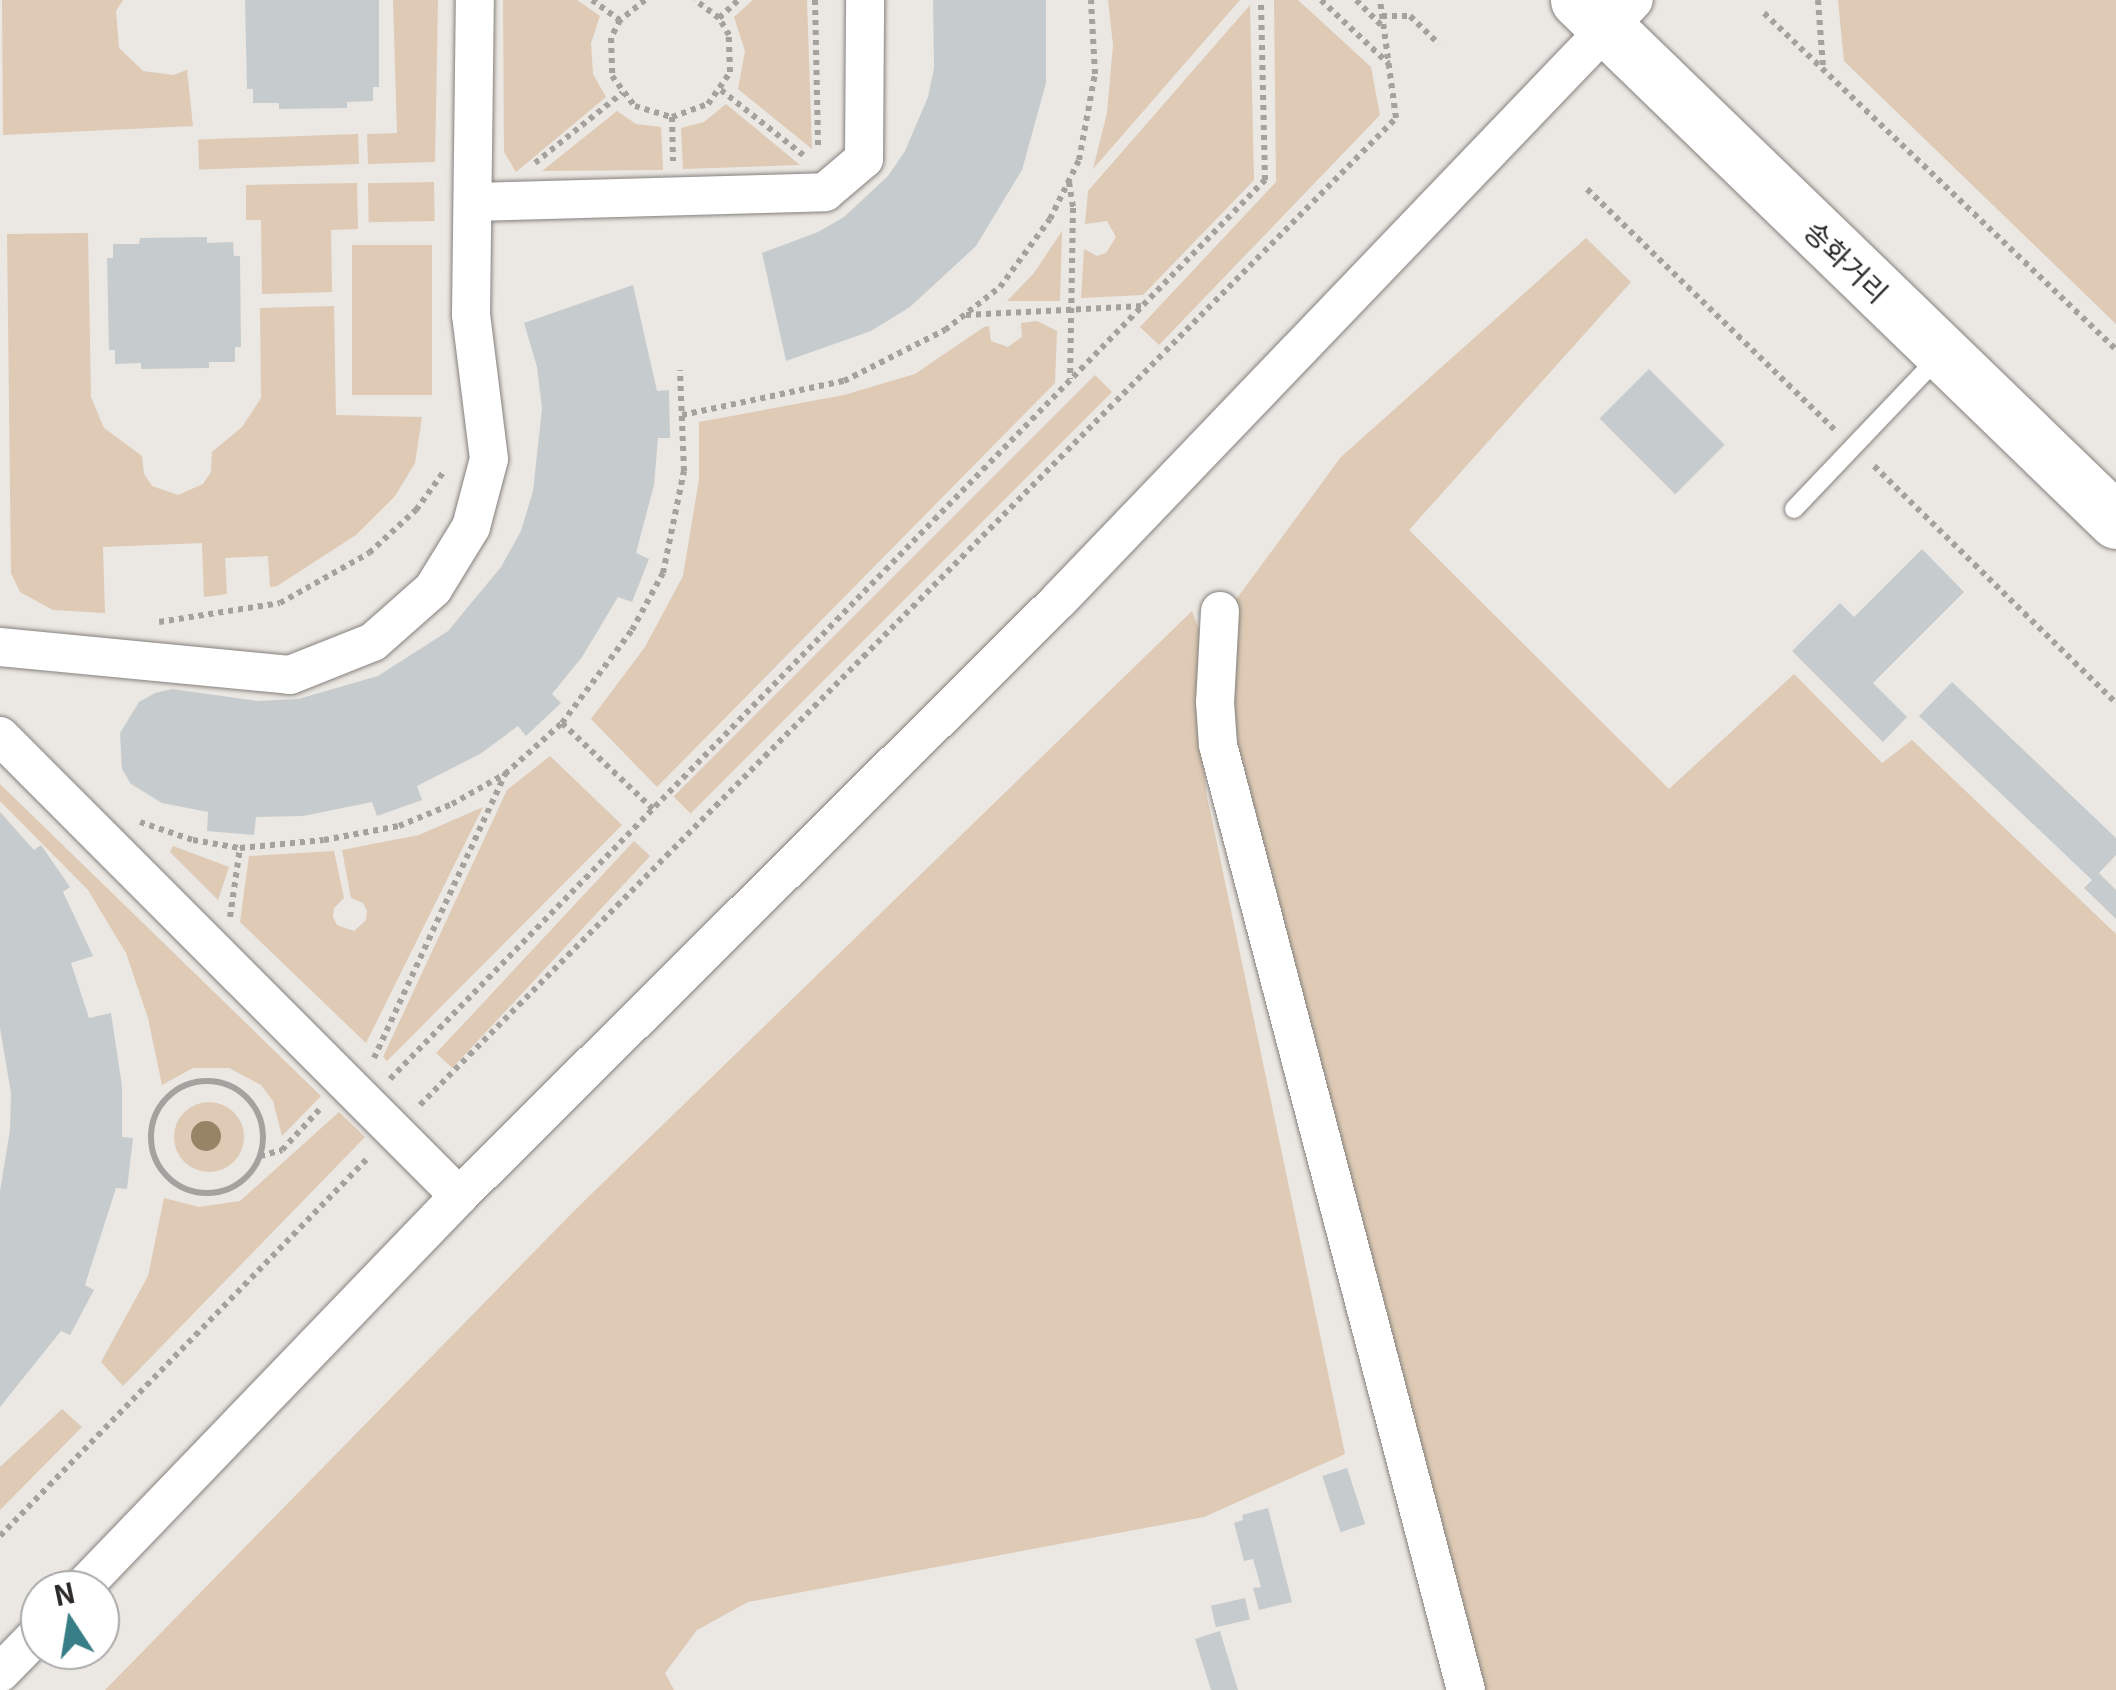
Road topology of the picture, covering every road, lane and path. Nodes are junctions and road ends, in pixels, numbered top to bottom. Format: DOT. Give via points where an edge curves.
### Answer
graph roads {
  1 [pos="475,0"];
  2 [pos="592,0"];
  3 [pos="645,0"];
  4 [pos="696,0"];
  5 [pos="738,0"];
  6 [pos="814,0"];
  7 [pos="865,0"];
  8 [pos="1091,0"];
  9 [pos="1261,0"];
  10 [pos="1321,0"];
  11 [pos="1356,0"];
  12 [pos="1380,0"];
  13 [pos="1818,0"];
  14 [pos="1606,9"];
  15 [pos="1764,13"];
  16 [pos="1382,16"];
  17 [pos="720,18"];
  18 [pos="620,20"];
  19 [pos="1384,28"];
  20 [pos="1439,44"];
  21 [pos="1388,64"];
  22 [pos="1823,67"];
  23 [pos="722,90"];
  24 [pos="622,93"];
  25 [pos="672,117"];
  26 [pos="530,167"];
  27 [pos="673,179"];
  28 [pos="1068,182"];
  29 [pos="1588,189"];
  30 [pos="475,202"];
  31 [pos="1143,306"];
  32 [pos="1071,310"];
  33 [pos="965,315"];
  34 [pos="2116,350"];
  35 [pos="1943,353"];
  36 [pos="680,370"];
  37 [pos="1070,380"];
  38 [pos="682,415"];
  39 [pos="1838,433"];
  40 [pos="1866,459"];
  41 [pos="449,464"];
  42 [pos="1794,508"];
  43 [pos="2116,521"];
  44 [pos="1220,611"];
  45 [pos="155,622"];
  46 [pos="0,647"];
  47 [pos="2116,703"];
  48 [pos="562,724"];
  49 [pos="0,736"];
  50 [pos="504,774"];
  51 [pos="653,809"];
  52 [pos="138,821"];
  53 [pos="240,848"];
  54 [pos="229,923"];
  55 [pos="371,1064"];
  56 [pos="350,1099"];
  57 [pos="394,1131"];
  58 [pos="260,1156"];
  59 [pos="458,1196"];
  60 [pos="0,1536"];
  61 [pos="99,1570"];
  62 [pos="20,1652"];
  63 [pos="0,1673"];
  64 [pos="1466,1690"];
  1 -- 30 [label="street"];
  2 -- 18 [label="path"];
  3 -- 18 [label="path"];
  4 -- 17 [label="path"];
  5 -- 17 [label="path"];
  6 -- 23 [label="path" via="818,166"];
  7 -- 30 [label="street" via="864,158 825,192"];
  8 -- 28 [label="path" via="1095,74 1079,160"];
  9 -- 31 [label="path" via="1265,180"];
  10 -- 21 [label="path"];
  11 -- 19 [label="path"];
  12 -- 16 [label="path"];
  13 -- 22 [label="path"];
  14 -- 35 [label="main road, 송화거리"];
  14 -- 59 [label="street" via="1058,601"];
  15 -- 22 [label="path"];
  16 -- 19 [label="path"];
  16 -- 20 [label="path" via="1410,16"];
  17 -- 23 [label="path" via="732,53"];
  18 -- 24 [label="path" via="609,57"];
  19 -- 21 [label="path"];
  21 -- 57 [label="path" via="1396,118"];
  22 -- 34 [label="path"];
  23 -- 25 [label="path" via="708,104"];
  24 -- 25 [label="path" via="636,106"];
  24 -- 26 [label="path"];
  25 -- 27 [label="path"];
  28 -- 32 [label="path"];
  28 -- 33 [label="path" via="1000,288"];
  29 -- 39 [label="path"];
  30 -- 46 [label="street" via="471,315 489,459 471,527 433,589 373,642 290,675"];
  31 -- 32 [label="path"];
  31 -- 37 [label="path"];
  32 -- 33 [label="path"];
  32 -- 37 [label="path"];
  33 -- 38 [label="path" via="844,381"];
  35 -- 42 [label="lane"];
  35 -- 43 [label="main road, 송화거리"];
  36 -- 38 [label="path"];
  37 -- 51 [label="path"];
  38 -- 48 [label="path" via="684,472 663,573 632,630"];
  40 -- 47 [label="path"];
  41 -- 45 [label="path" via="416,510 369,553 280,603"];
  44 -- 64 [label="street" via="1218,745"];
  48 -- 50 [label="path"];
  48 -- 51 [label="path"];
  49 -- 56 [label="street"];
  50 -- 53 [label="path" via="399,826"];
  50 -- 55 [label="path"];
  51 -- 56 [label="path"];
  52 -- 53 [label="path"];
  53 -- 54 [label="path"];
  56 -- 57 [label="street"];
  56 -- 58 [label="path" via="282,1150"];
  57 -- 59 [label="street"];
  57 -- 60 [label="path"];
  58 -- 58 [label="path" via="262,1122 227,1084 192,1082 176,1090 155,1117 151,1134 160,1168 188,1190 223,1191 239,1183"];
  59 -- 61 [label="street"];
  62 -- 63 [label="street"];
}
